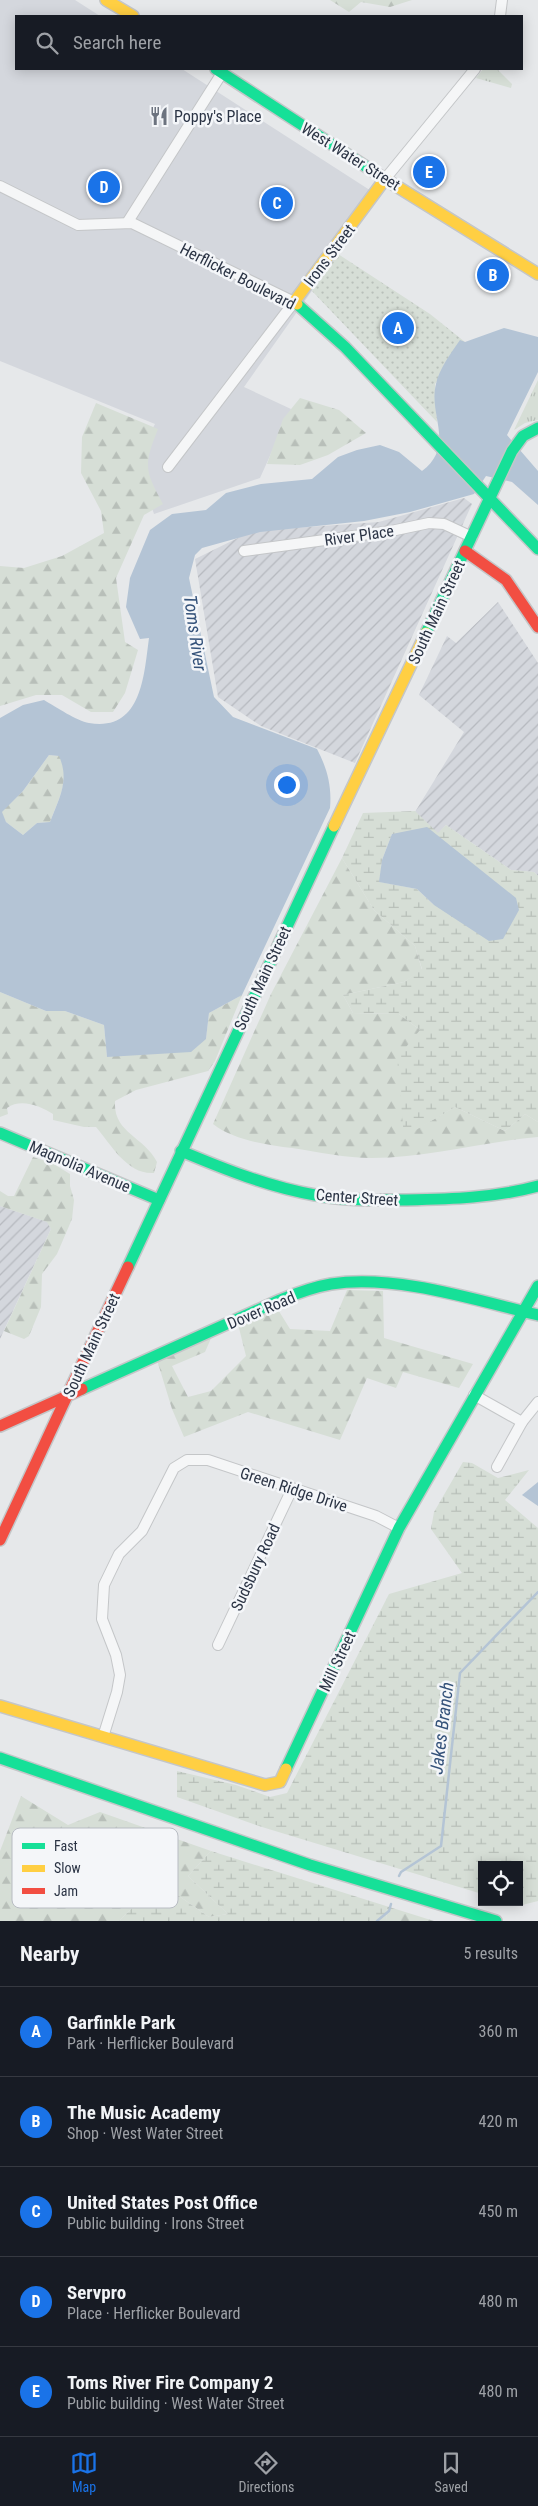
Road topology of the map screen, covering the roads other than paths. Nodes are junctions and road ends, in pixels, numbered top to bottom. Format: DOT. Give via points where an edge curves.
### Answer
graph roads {
  1 [pos="106,0"];
  2 [pos="502,0"];
  3 [pos="131,15"];
  4 [pos="500,15"];
  5 [pos="474,70"];
  6 [pos="219,71"];
  7 [pos="385,179"];
  8 [pos="0,186"];
  9 [pos="127,223"];
  10 [pos="537,272"];
  11 [pos="294,302"];
  12 [pos="538,428"];
  13 [pos="168,467"];
  14 [pos="489,501"];
  15 [pos="472,537"];
  16 [pos="538,549"];
  17 [pos="244,551"];
  18 [pos="465,552"];
  19 [pos="538,627"];
  20 [pos="0,1133"];
  21 [pos="181,1151"];
  22 [pos="538,1186"];
  23 [pos="159,1200"];
  24 [pos="538,1286"];
  25 [pos="523,1312"];
  26 [pos="538,1315"];
  27 [pos="474,1395"];
  28 [pos="67,1396"];
  29 [pos="538,1402"];
  30 [pos="522,1422"];
  31 [pos="0,1426"];
  32 [pos="497,1467"];
  33 [pos="292,1489"];
  34 [pos="399,1528"];
  35 [pos="0,1540"];
  36 [pos="218,1645"];
  37 [pos="0,1706"];
  38 [pos="103,1737"];
  39 [pos="0,1758"];
  40 [pos="496,1921"];
  1 -- 3 [label="main road"];
  2 -- 4 [label="street"];
  5 -- 7 [label="street, Irons Street"];
  6 -- 7 [label="main road, West Water Street"];
  6 -- 9 [label="street"];
  7 -- 10 [label="main road, West Water Street"];
  7 -- 11 [label="main road, Irons Street"];
  8 -- 9 [label="street, Herflicker Boulevard" via="78,225"];
  9 -- 11 [label="street, Herflicker Boulevard"];
  11 -- 13 [label="street, Irons Street"];
  11 -- 14 [label="main road, Herflicker Boulevard" via="345,347"];
  12 -- 14 [label="main road, South Main Street" via="526,431 519,439"];
  14 -- 15 [label="main road, South Main Street"];
  14 -- 16 [label="main road, Herflicker Boulevard"];
  15 -- 17 [label="street, River Place" via="444,524 429,523"];
  15 -- 18 [label="main road, South Main Street"];
  18 -- 19 [label="main road" via="506,580"];
  18 -- 21 [label="main road, South Main Street"];
  20 -- 23 [label="main road, Magnolia Avenue"];
  21 -- 22 [label="main road, Center Street" via="266,1183 337,1199 464,1200 500,1196"];
  21 -- 23 [label="main road, South Main Street"];
  23 -- 28 [label="main road, South Main Street"];
  24 -- 25 [label="main road, Mill Street"];
  25 -- 26 [label="main road, Dover Road"];
  25 -- 27 [label="main road, Mill Street"];
  25 -- 28 [label="main road, Dover Road" via="388,1285 331,1284 265,1308"];
  27 -- 30 [label="street"];
  27 -- 34 [label="main road, Mill Street"];
  28 -- 31 [label="main road, Dover Road"];
  28 -- 35 [label="main road, South Main Street"];
  29 -- 30 [label="street"];
  30 -- 32 [label="street"];
  33 -- 34 [label="street, Green Ridge Drive" via="376,1516"];
  33 -- 36 [label="street, Sudsbury Road"];
  33 -- 38 [label="street, Green Ridge Drive" via="208,1460 186,1460 169,1475 142,1531 119,1554 104,1585 102,1619 120,1675 118,1692"];
  34 -- 38 [label="main road, Mill Street" via="280,1782 265,1785"];
  37 -- 38 [label="main road, Mill Street"];
  39 -- 40 [label="main road" via="310,1865"];
}
